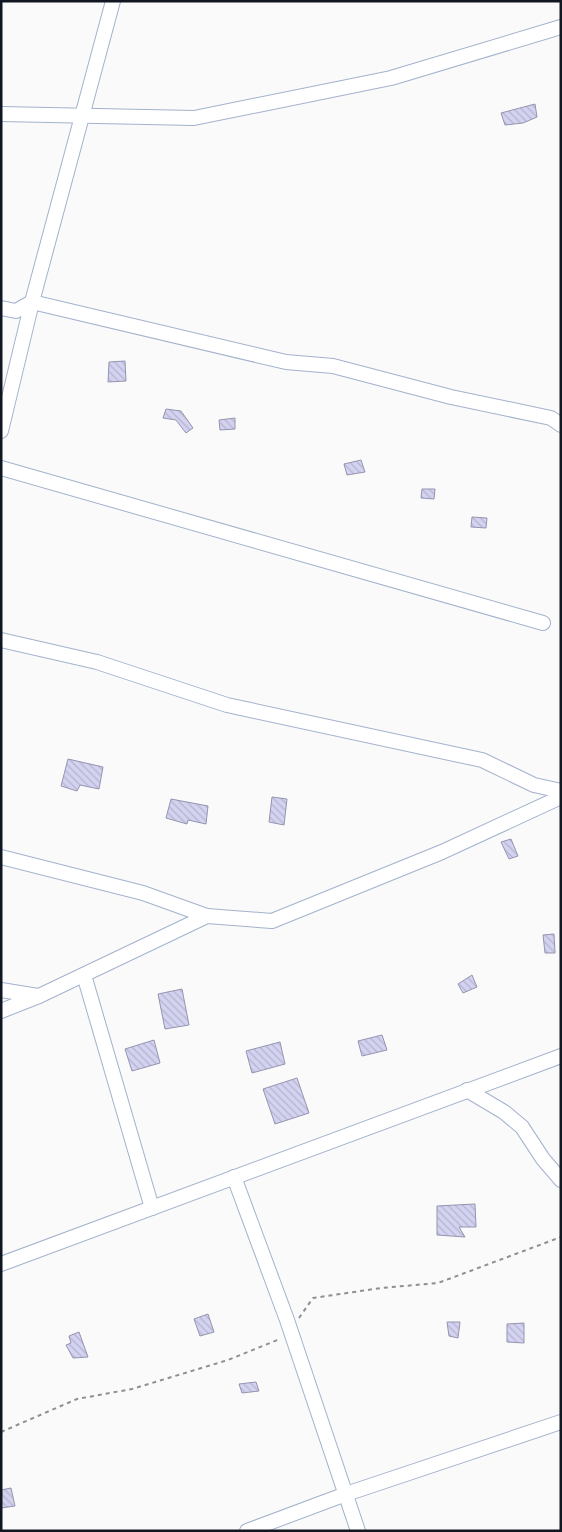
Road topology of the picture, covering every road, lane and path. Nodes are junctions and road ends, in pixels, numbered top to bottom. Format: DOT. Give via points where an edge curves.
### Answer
graph roads {
  1 [pos="113,1"];
  2 [pos="561,27"];
  3 [pos="1,114"];
  4 [pos="83,116"];
  5 [pos="32,302"];
  6 [pos="1,308"];
  7 [pos="561,425"];
  8 [pos="1,431"];
  9 [pos="1,468"];
  10 [pos="543,623"];
  11 [pos="1,640"];
  12 [pos="561,791"];
  13 [pos="561,797"];
  14 [pos="1,857"];
  15 [pos="207,916"];
  16 [pos="84,975"];
  17 [pos="1,990"];
  18 [pos="39,996"];
  19 [pos="1,1011"];
  20 [pos="561,1056"];
  21 [pos="467,1090"];
  22 [pos="234,1177"];
  23 [pos="561,1180"];
  24 [pos="152,1208"];
  25 [pos="1,1264"];
  26 [pos="561,1422"];
  27 [pos="346,1494"];
  28 [pos="247,1531"];
  29 [pos="358,1531"];
  1 -- 4 [label="street"];
  2 -- 4 [label="street" via="391,78 194,118"];
  3 -- 4 [label="street"];
  4 -- 5 [label="street"];
  5 -- 6 [label="street" via="16,310"];
  5 -- 7 [label="street" via="286,362 333,366 451,397 551,418"];
  5 -- 8 [label="street"];
  9 -- 10 [label="street"];
  11 -- 12 [label="street" via="97,662 228,705 482,760 534,785"];
  13 -- 15 [label="street" via="442,852 272,921"];
  14 -- 15 [label="street" via="143,893"];
  15 -- 16 [label="street"];
  16 -- 18 [label="street"];
  16 -- 24 [label="street"];
  17 -- 18 [label="street"];
  18 -- 19 [label="street"];
  20 -- 21 [label="street"];
  21 -- 22 [label="street"];
  21 -- 23 [label="street" via="522,1127"];
  22 -- 24 [label="street"];
  22 -- 27 [label="street"];
  24 -- 25 [label="street"];
  26 -- 27 [label="street"];
  27 -- 28 [label="street"];
  27 -- 29 [label="street"];
}
